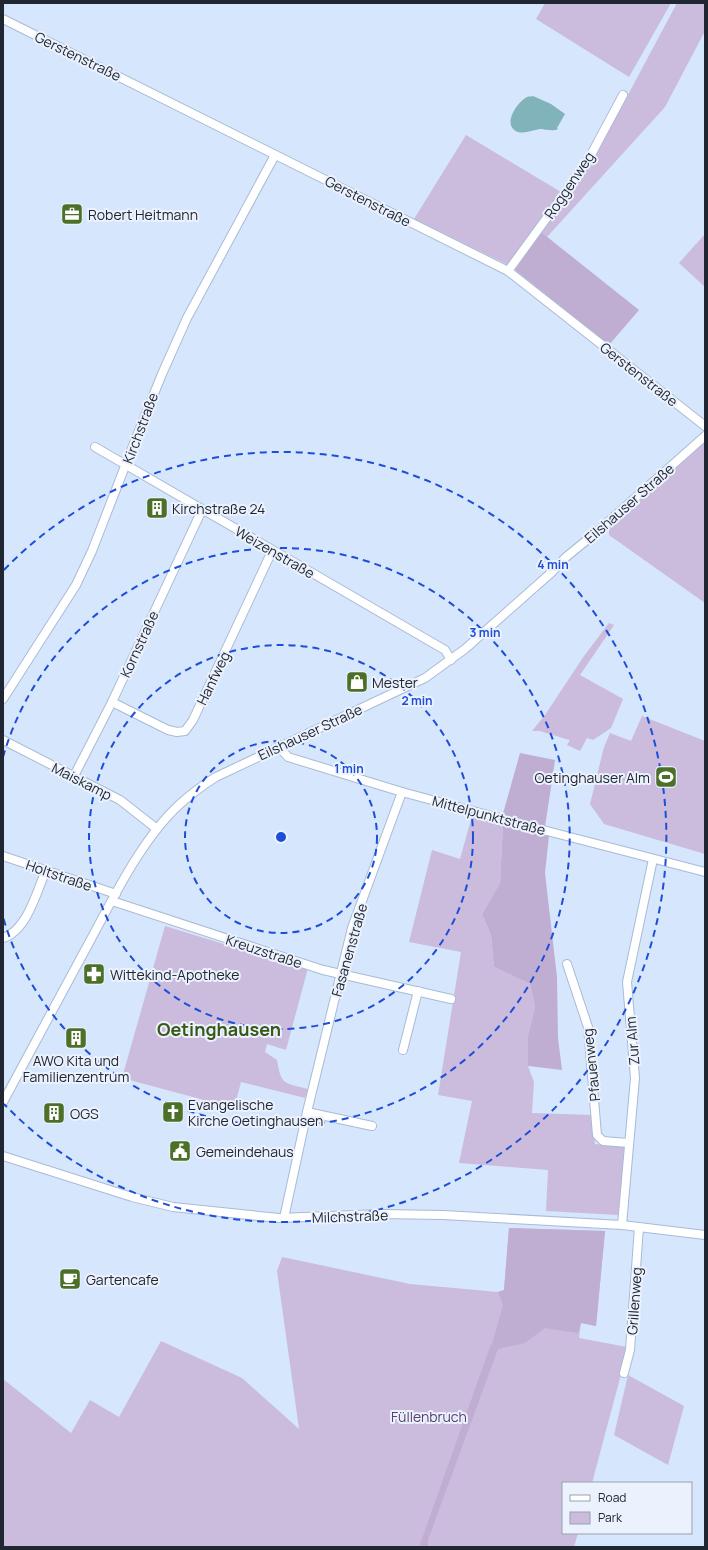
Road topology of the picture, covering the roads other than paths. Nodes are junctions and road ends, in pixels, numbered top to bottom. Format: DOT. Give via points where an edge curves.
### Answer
graph roads {
  1 [pos="3,19"];
  2 [pos="623,95"];
  3 [pos="275,155"];
  4 [pos="508,271"];
  5 [pos="705,426"];
  6 [pos="705,436"];
  7 [pos="95,447"];
  8 [pos="126,466"];
  9 [pos="202,510"];
  10 [pos="272,551"];
  11 [pos="451,660"];
  12 [pos="3,699"];
  13 [pos="112,702"];
  14 [pos="3,740"];
  15 [pos="279,747"];
  16 [pos="74,776"];
  17 [pos="402,792"];
  18 [pos="157,829"];
  19 [pos="3,856"];
  20 [pos="653,859"];
  21 [pos="46,870"];
  22 [pos="705,872"];
  23 [pos="114,898"];
  24 [pos="3,938"];
  25 [pos="567,964"];
  26 [pos="341,974"];
  27 [pos="418,991"];
  28 [pos="451,999"];
  29 [pos="403,1050"];
  30 [pos="3,1102"];
  31 [pos="307,1112"];
  32 [pos="372,1126"];
  33 [pos="629,1143"];
  34 [pos="3,1156"];
  35 [pos="284,1218"];
  36 [pos="622,1226"];
  37 [pos="639,1227"];
  38 [pos="705,1235"];
  39 [pos="624,1373"];
  1 -- 3 [label="street, Gerstenstraße"];
  2 -- 4 [label="street, Roggenweg" via="586,164"];
  3 -- 4 [label="street, Gerstenstraße"];
  3 -- 8 [label="street, Kirchstraße" via="187,318"];
  4 -- 5 [label="street, Gerstenstraße"];
  6 -- 11 [label="street, Eilshauser Straße"];
  7 -- 8 [label="street, Weizenstraße"];
  8 -- 9 [label="street, Weizenstraße"];
  8 -- 12 [label="street, Kirchstraße" via="76,585"];
  9 -- 10 [label="street, Weizenstraße"];
  9 -- 13 [label="street, Kornstraße"];
  10 -- 11 [label="street, Weizenstraße" via="444,650"];
  10 -- 13 [label="street, Hanfweg" via="197,713 185,731 168,730"];
  11 -- 15 [label="street, Eilshauser Straße" via="425,678"];
  13 -- 16 [label="street, Kornstraße"];
  14 -- 16 [label="street, Maiskamp"];
  15 -- 17 [label="street, Mittelpunktstraße" via="288,757"];
  15 -- 18 [label="street, Eilshauser Straße" via="236,766 198,789 178,805"];
  16 -- 18 [label="street, Maiskamp" via="120,800"];
  17 -- 20 [label="street, Mittelpunktstraße"];
  17 -- 26 [label="street, Fasanenstraße" via="352,928"];
  18 -- 23 [label="street, Eilshauser Straße" via="143,847"];
  19 -- 21 [label="street, Holtstraße"];
  20 -- 22 [label="street, Mittelpunktstraße"];
  20 -- 33 [label="street, Zur Alm" via="627,982 635,1078"];
  21 -- 23 [label="street, Holtstraße"];
  21 -- 24 [label="street" via="21,925 15,932"];
  23 -- 26 [label="street, Kreuzstraße" via="221,938"];
  23 -- 30 [label="street, Eilshauser Straße"];
  25 -- 33 [label="street, Pfauenweg" via="588,1027 597,1135 603,1141"];
  26 -- 27 [label="street, Kreuzstraße"];
  26 -- 31 [label="street, Fasanenstraße"];
  27 -- 28 [label="street, Kreuzstraße"];
  27 -- 29 [label="street"];
  31 -- 32 [label="street"];
  31 -- 35 [label="street, Fasanenstraße"];
  33 -- 36 [label="street, Zur Alm"];
  34 -- 35 [label="street, Milchstraße" via="126,1195 173,1207"];
  35 -- 36 [label="street, Milchstraße" via="381,1214 444,1215"];
  36 -- 37 [label="street, Milchstraße"];
  37 -- 38 [label="street, Milchstraße"];
  37 -- 39 [label="street, Grillenweg" via="630,1350"];
}
